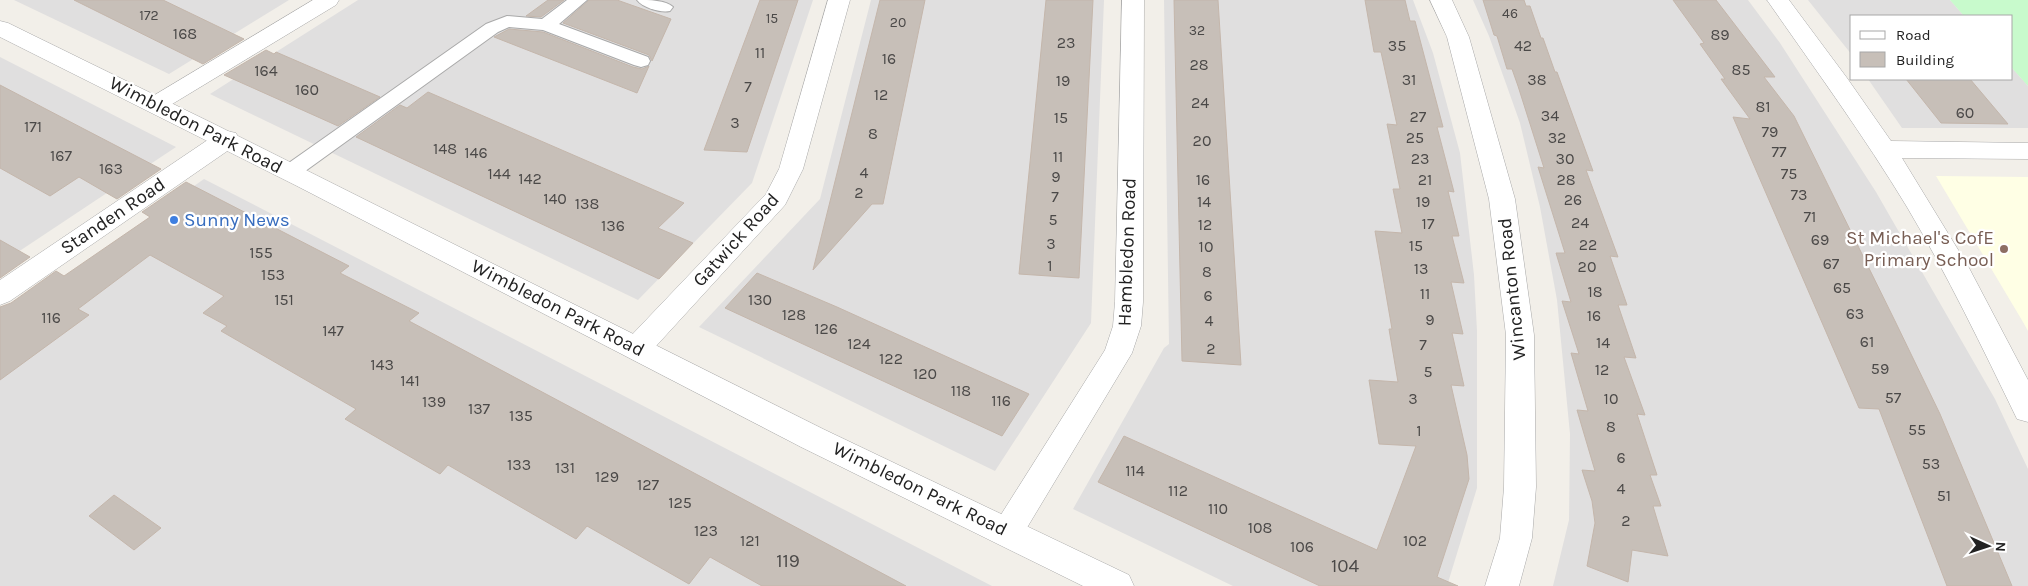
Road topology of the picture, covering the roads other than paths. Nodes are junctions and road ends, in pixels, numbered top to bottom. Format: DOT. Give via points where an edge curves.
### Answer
graph roads {
  1 [pos="328,0"];
  2 [pos="578,0"];
  3 [pos="646,0"];
  4 [pos="839,0"];
  5 [pos="1133,0"];
  6 [pos="1442,0"];
  7 [pos="1778,0"];
  8 [pos="664,7"];
  9 [pos="546,25"];
  10 [pos="0,28"];
  11 [pos="641,61"];
  12 [pos="156,104"];
  13 [pos="227,139"];
  14 [pos="1882,149"];
  15 [pos="2028,151"];
  16 [pos="290,172"];
  17 [pos="0,294"];
  18 [pos="637,348"];
  19 [pos="2028,410"];
  20 [pos="1008,531"];
  21 [pos="1117,586"];
  22 [pos="1502,586"];
  1 -- 12 [label="street"];
  2 -- 9 [label="lane"];
  3 -- 8 [label="lane"];
  4 -- 18 [label="street, Gatwick Road" via="790,169 776,198"];
  5 -- 20 [label="street, Hambledon Road" via="1127,326 1118,353"];
  6 -- 22 [label="street, Wincanton Road" via="1458,37 1502,199 1520,335 1520,487 1516,538"];
  7 -- 14 [label="street" via="1840,84"];
  9 -- 11 [label="lane"];
  9 -- 16 [label="lane" via="507,21 492,28"];
  10 -- 12 [label="street, Wimbledon Park Road"];
  12 -- 13 [label="street, Wimbledon Park Road"];
  13 -- 16 [label="street, Wimbledon Park Road"];
  13 -- 17 [label="street, Standen Road"];
  14 -- 15 [label="street"];
  14 -- 19 [label="street" via="1937,237"];
  16 -- 18 [label="street, Wimbledon Park Road"];
  18 -- 20 [label="street, Wimbledon Park Road" via="813,438"];
  20 -- 21 [label="street, Wimbledon Park Road"];
}
